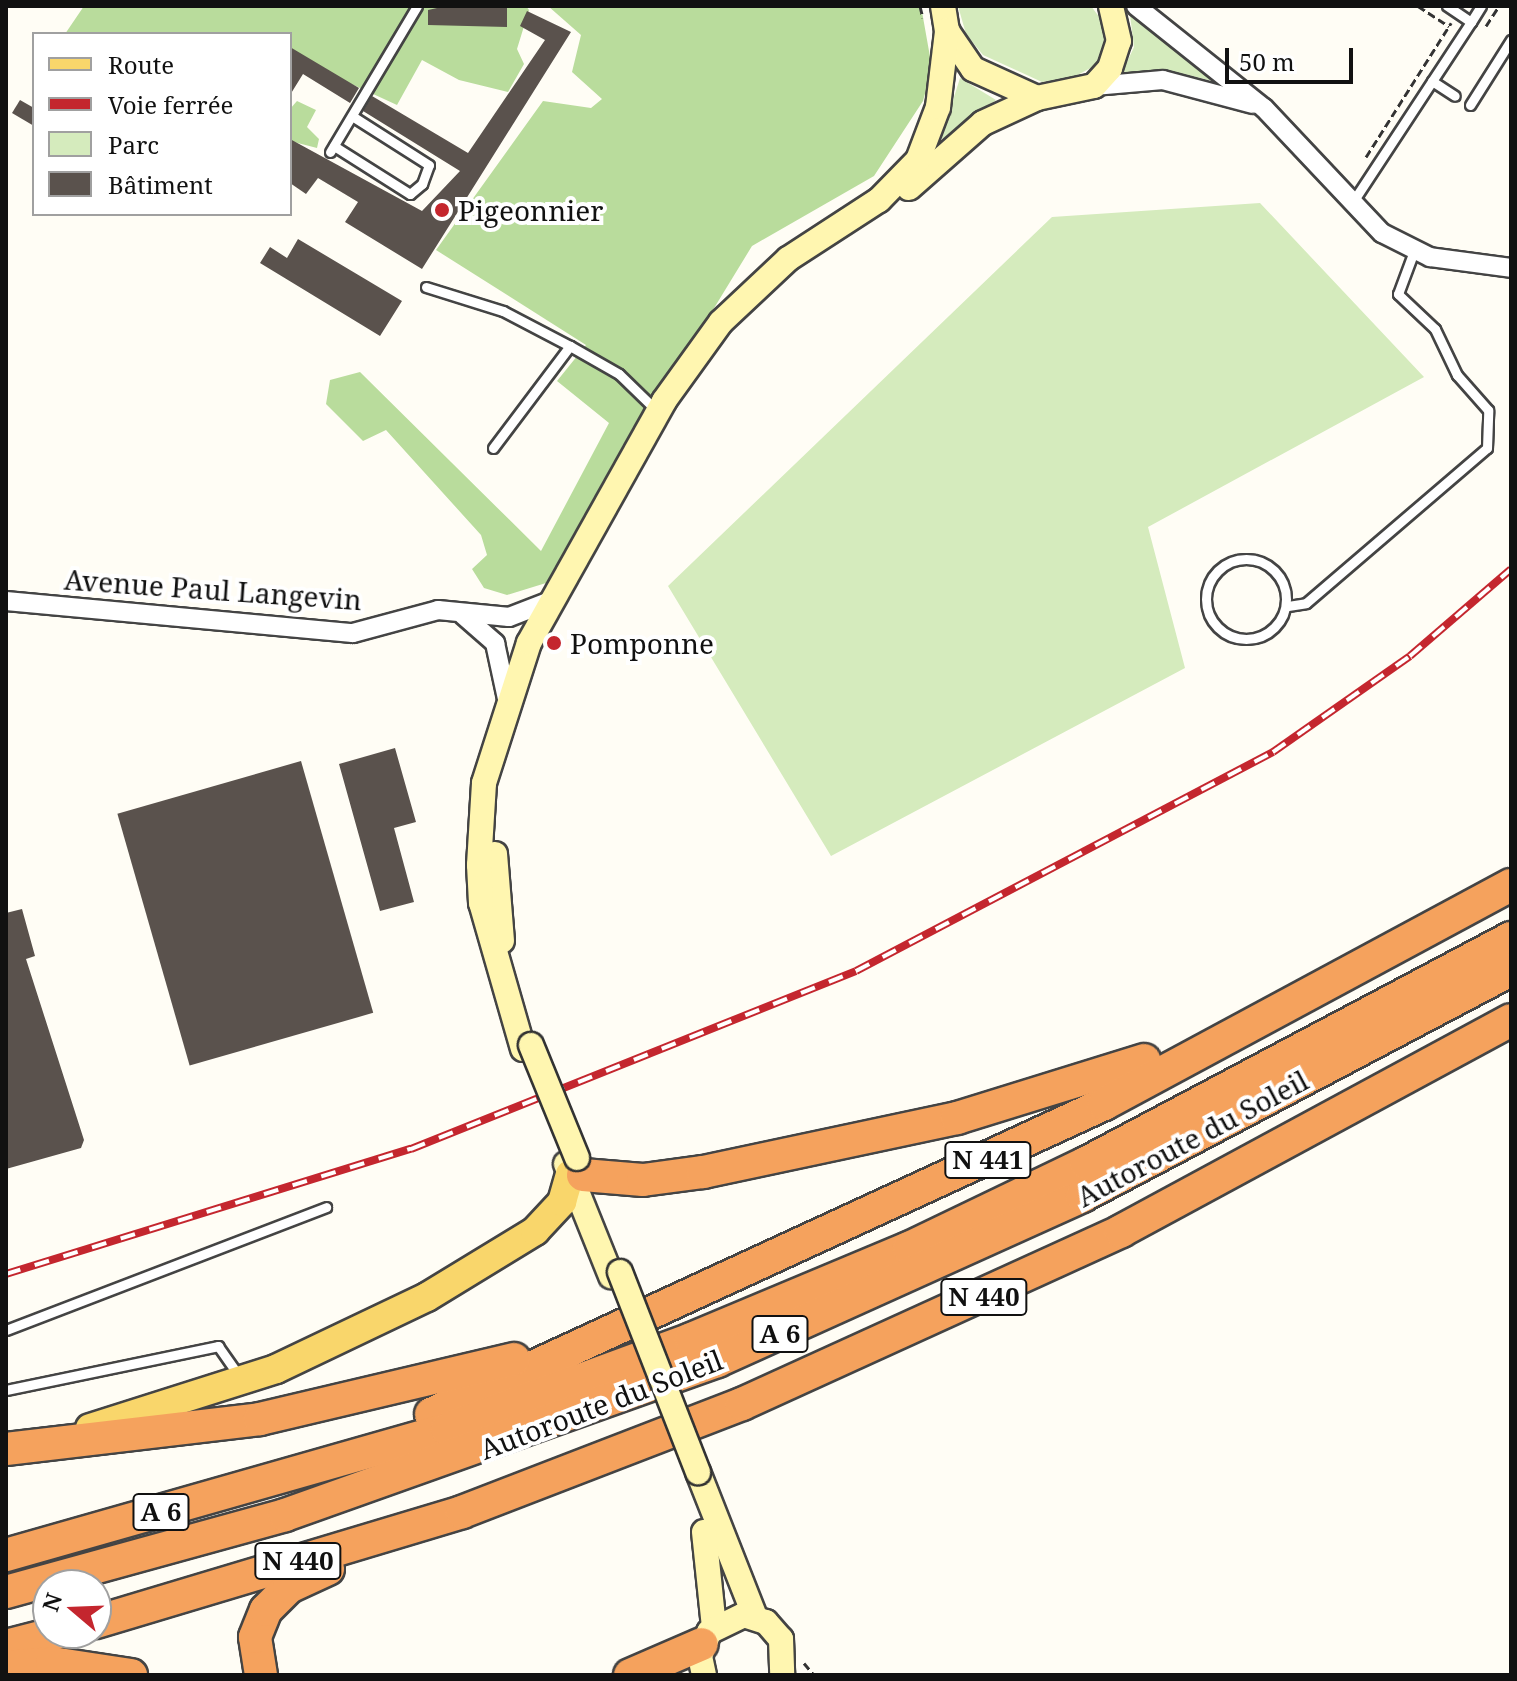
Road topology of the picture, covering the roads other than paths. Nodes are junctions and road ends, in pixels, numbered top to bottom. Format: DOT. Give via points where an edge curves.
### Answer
graph roads {
  1 [pos="417,6"];
  2 [pos="1111,6"];
  3 [pos="1136,6"];
  4 [pos="1447,6"];
  5 [pos="1481,6"];
  6 [pos="942,15"];
  7 [pos="1471,22"];
  8 [pos="1511,40"];
  9 [pos="1432,81"];
  10 [pos="1094,86"];
  11 [pos="1455,96"];
  12 [pos="1037,98"];
  13 [pos="1470,105"];
  14 [pos="1264,108"];
  15 [pos="352,116"];
  16 [pos="1350,206"];
  17 [pos="1414,251"];
  18 [pos="1511,268"];
  19 [pos="426,287"];
  20 [pos="570,346"];
  21 [pos="658,412"];
  22 [pos="493,448"];
  23 [pos="6,601"];
  24 [pos="550,601"];
  25 [pos="1288,606"];
  26 [pos="461,613"];
  27 [pos="507,699"];
  28 [pos="1511,885"];
  29 [pos="1511,938"];
  30 [pos="1511,970"];
  31 [pos="1296,1000"];
  32 [pos="1511,1020"];
  33 [pos="1511,1041"];
  34 [pos="527,1047"];
  35 [pos="1380,1094"];
  36 [pos="574,1167"];
  37 [pos="326,1207"];
  38 [pos="672,1304"];
  39 [pos="6,1330"];
  40 [pos="242,1382"];
  41 [pos="6,1390"];
  42 [pos="6,1442"];
  43 [pos="6,1449"];
  44 [pos="316,1468"];
  45 [pos="693,1474"];
  46 [pos="462,1512"];
  47 [pos="6,1555"];
  48 [pos="6,1592"];
  49 [pos="112,1617"];
  50 [pos="755,1617"];
  51 [pos="32,1639"];
  52 [pos="6,1646"];
  53 [pos="706,1649"];
  54 [pos="6,1667"];
  55 [pos="789,1671"];
  56 [pos="131,1675"];
  57 [pos="261,1675"];
  58 [pos="630,1675"];
  1 -- 15 [label="lane"];
  2 -- 10 [label="main road" via="1119,41"];
  3 -- 14 [label="street"];
  4 -- 7 [label="lane"];
  5 -- 7 [label="lane"];
  6 -- 12 [label="main road" via="973,69"];
  6 -- 21 [label="main road" via="938,107 918,160 879,200 788,259 721,322"];
  7 -- 9 [label="lane"];
  8 -- 13 [label="lane"];
  9 -- 11 [label="lane"];
  9 -- 16 [label="lane"];
  10 -- 12 [label="main road"];
  10 -- 14 [label="street" via="1163,80"];
  12 -- 34 [label="main road" via="983,123 887,207 740,317 672,411 554,617 508,742 496,827 503,942"];
  14 -- 16 [label="street"];
  15 -- 15 [label="lane" via="332,149 410,194 422,184 429,165"];
  16 -- 17 [label="street"];
  17 -- 18 [label="street"];
  17 -- 25 [label="lane" via="1397,281 1399,299 1435,329 1457,375 1488,410 1487,448 1306,603"];
  19 -- 20 [label="lane" via="503,311"];
  20 -- 21 [label="lane" via="619,374"];
  20 -- 22 [label="lane"];
  21 -- 24 [label="main road"];
  23 -- 26 [label="street, Avenue Paul Langevin" via="353,633 430,611"];
  24 -- 26 [label="street, Avenue Paul Langevin" via="509,617"];
  24 -- 27 [label="main road"];
  25 -- 25 [label="lane" via="1271,634 1240,641 1212,624 1205,593 1221,565 1253,557 1281,574"];
  26 -- 27 [label="street" via="495,643"];
  27 -- 34 [label="main road" via="484,783 481,903"];
  28 -- 31 [label="highway, N 441"];
  29 -- 44 [label="highway, Autoroute du Soleil / A 6" via="909,1248 691,1339"];
  30 -- 48 [label="highway, Autoroute du Soleil / A 6" via="1082,1196 717,1361 378,1485"];
  31 -- 36 [label="highway" via="1270,1001 1107,1077 957,1118 670,1178"];
  31 -- 38 [label="highway, N 441" via="1005,1152"];
  32 -- 35 [label="highway, N 440"];
  33 -- 35 [label="highway"];
  34 -- 36 [label="main road, bridge"];
  35 -- 46 [label="highway, N 440" via="905,1334"];
  36 -- 40 [label="main road" via="551,1217 507,1251 355,1334"];
  36 -- 45 [label="main road, bridge"];
  37 -- 39 [label="lane"];
  38 -- 43 [label="highway" via="410,1388 260,1419"];
  38 -- 44 [label="highway, N 441"];
  40 -- 41 [label="lane" via="218,1346"];
  40 -- 42 [label="main road" via="93,1427"];
  44 -- 47 [label="highway, Autoroute du Soleil / A 6"];
  45 -- 50 [label="main road"];
  45 -- 53 [label="main road" via="713,1575"];
  46 -- 49 [label="highway, N 440"];
  46 -- 57 [label="highway" via="275,1598 255,1637"];
  50 -- 53 [label="main road"];
  50 -- 55 [label="main road" via="781,1639"];
  51 -- 52 [label="highway"];
  53 -- 58 [label="highway"];
  54 -- 56 [label="highway" via="52,1663"];
}
